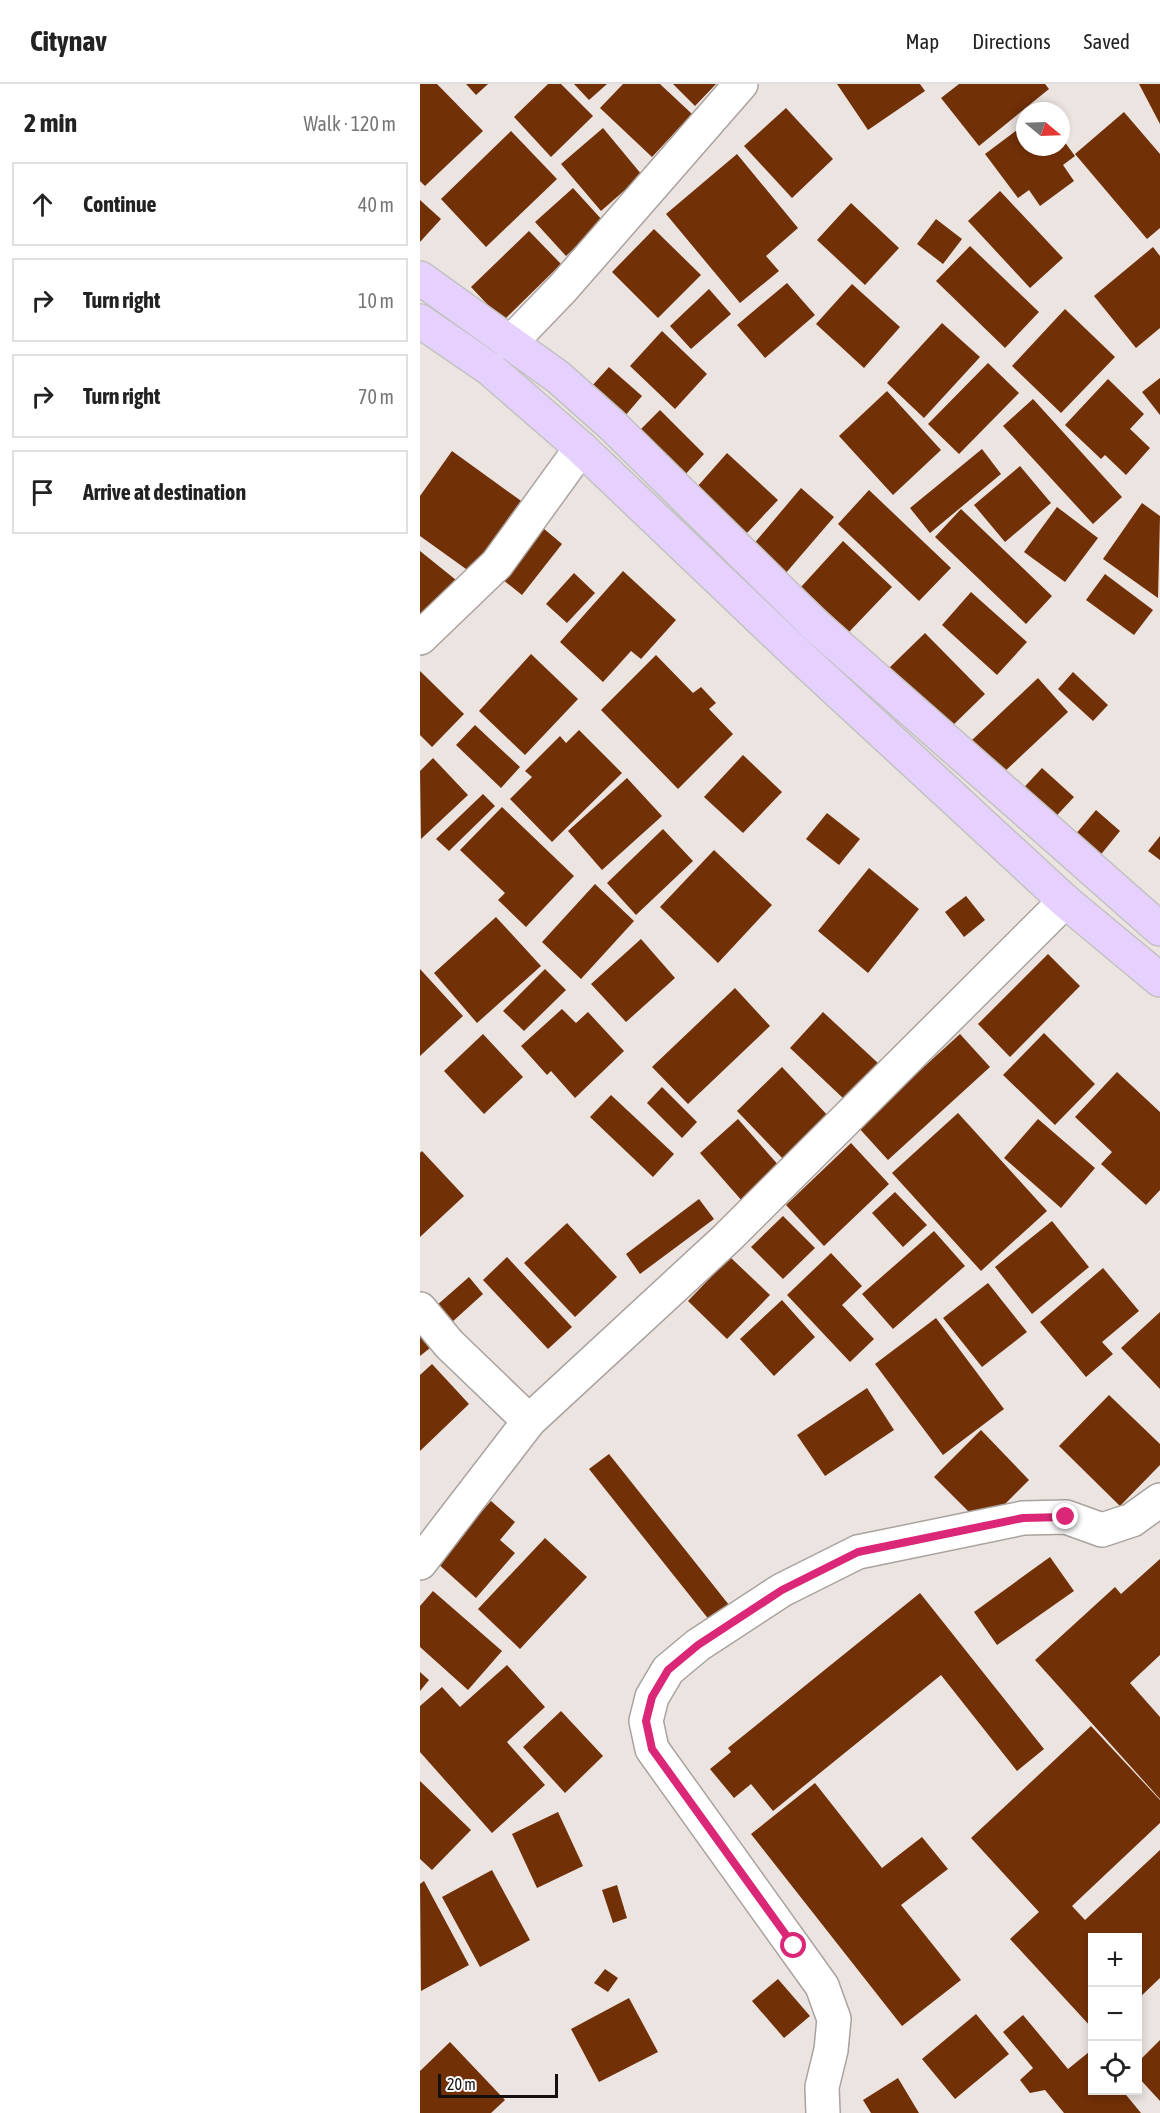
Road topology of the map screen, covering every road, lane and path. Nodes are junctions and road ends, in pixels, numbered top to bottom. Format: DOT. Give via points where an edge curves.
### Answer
graph roads {
  1 [pos="741,84"];
  2 [pos="420,278"];
  3 [pos="420,321"];
  4 [pos="510,343"];
  5 [pos="581,447"];
  6 [pos="420,638"];
  7 [pos="1065,901"];
  8 [pos="1160,929"];
  9 [pos="1160,980"];
  10 [pos="420,1309"];
  11 [pos="529,1421"];
  12 [pos="1160,1500"];
  13 [pos="420,1563"];
  14 [pos="823,2113"];
  1 -- 4 [label="street"];
  2 -- 4 [label="main road"];
  3 -- 5 [label="main road" via="490,369"];
  4 -- 8 [label="main road" via="558,377 612,425 814,625"];
  5 -- 6 [label="street" via="497,564"];
  5 -- 7 [label="main road" via="793,650"];
  7 -- 9 [label="main road"];
  7 -- 11 [label="street" via="727,1238"];
  10 -- 11 [label="street" via="449,1344"];
  11 -- 13 [label="street"];
  12 -- 14 [label="street" via="1132,1520 1102,1530 1066,1517 1023,1518 858,1552 782,1590 698,1645 668,1670 652,1697 646,1721 652,1749 822,1986 834,2019 822,2087"];
}
